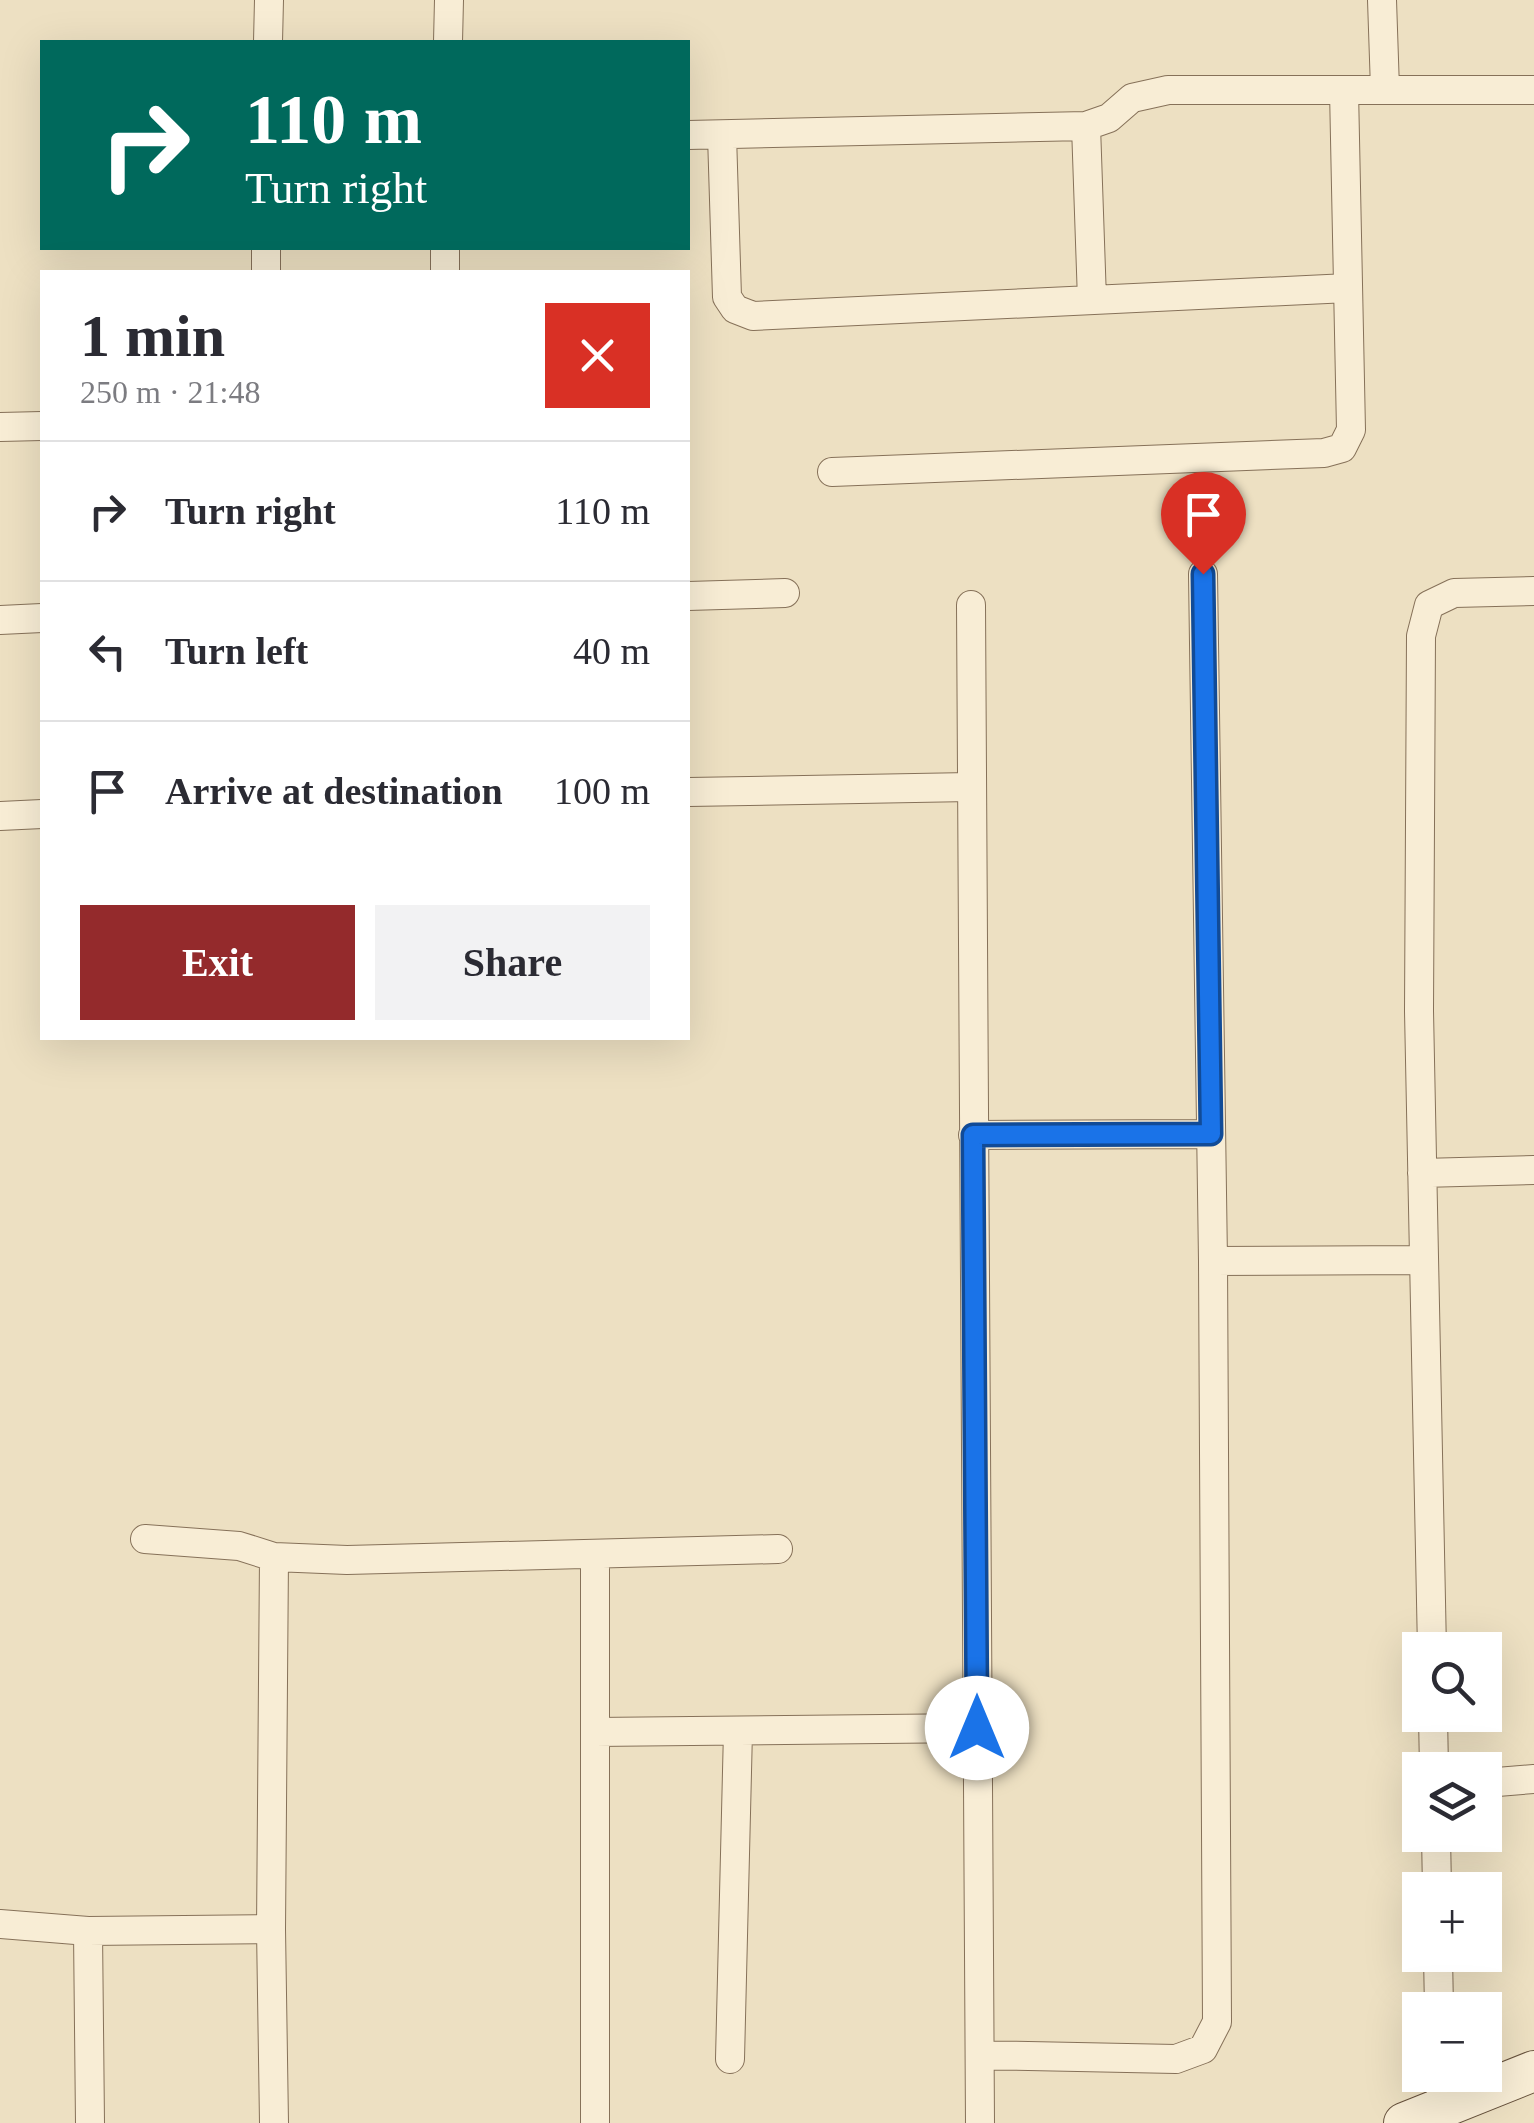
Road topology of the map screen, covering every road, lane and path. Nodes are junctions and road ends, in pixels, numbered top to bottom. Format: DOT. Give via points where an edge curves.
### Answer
graph roads {
  1 [pos="269,0"];
  2 [pos="449,0"];
  3 [pos="1382,0"];
  4 [pos="268,40"];
  5 [pos="448,40"];
  6 [pos="1344,90"];
  7 [pos="1385,90"];
  8 [pos="1534,90"];
  9 [pos="1086,126"];
  10 [pos="722,135"];
  11 [pos="690,136"];
  12 [pos="1348,288"];
  13 [pos="1092,300"];
  14 [pos="40,426"];
  15 [pos="0,427"];
  16 [pos="832,472"];
  17 [pos="1203,574"];
  18 [pos="1534,591"];
  19 [pos="785,593"];
  20 [pos="690,596"];
  21 [pos="971,605"];
  22 [pos="40,618"];
  23 [pos="0,620"];
  24 [pos="970,786"];
  25 [pos="690,792"];
  26 [pos="40,814"];
  27 [pos="0,816"];
  28 [pos="1211,1134"];
  29 [pos="973,1135"];
  30 [pos="1534,1170"];
  31 [pos="1422,1173"];
  32 [pos="1424,1260"];
  33 [pos="1213,1262"];
  34 [pos="146,1539"];
  35 [pos="778,1549"];
  36 [pos="595,1554"];
  37 [pos="274,1557"];
  38 [pos="1432,1632"];
  39 [pos="977,1728"];
  40 [pos="738,1731"];
  41 [pos="595,1732"];
  42 [pos="1534,1779"];
  43 [pos="1502,1782"];
  44 [pos="0,1924"];
  45 [pos="271,1929"];
  46 [pos="88,1931"];
  47 [pos="980,2055"];
  48 [pos="730,2059"];
  49 [pos="1534,2071"];
  50 [pos="1502,2078"];
  51 [pos="1440,2092"];
  52 [pos="90,2123"];
  53 [pos="274,2123"];
  54 [pos="594,2123"];
  55 [pos="980,2123"];
  56 [pos="1404,2123"];
  1 -- 4 [label="street"];
  2 -- 5 [label="street"];
  3 -- 7 [label="street"];
  6 -- 7 [label="street"];
  6 -- 9 [label="street" via="1168,90 1132,98 1110,118"];
  6 -- 12 [label="street"];
  7 -- 8 [label="street"];
  9 -- 10 [label="street"];
  9 -- 13 [label="street"];
  10 -- 11 [label="street"];
  10 -- 13 [label="street" via="727,297 735,310 752,316"];
  12 -- 13 [label="street"];
  12 -- 16 [label="street" via="1351,430 1342,448"];
  14 -- 15 [label="street"];
  17 -- 28 [label="street"];
  18 -- 31 [label="street" via="1454,593 1430,604 1421,636"];
  19 -- 20 [label="street"];
  21 -- 24 [label="street"];
  22 -- 23 [label="street"];
  24 -- 25 [label="street"];
  24 -- 29 [label="street"];
  26 -- 27 [label="street"];
  28 -- 29 [label="street"];
  28 -- 33 [label="street"];
  29 -- 39 [label="street"];
  30 -- 31 [label="street"];
  31 -- 32 [label="street"];
  32 -- 33 [label="street"];
  32 -- 38 [label="street"];
  33 -- 47 [label="street" via="1218,2022 1203,2049 1176,2059"];
  34 -- 37 [label="street" via="239,1546"];
  35 -- 36 [label="street"];
  36 -- 37 [label="street"];
  36 -- 41 [label="street"];
  37 -- 45 [label="street"];
  39 -- 40 [label="street"];
  39 -- 47 [label="street"];
  40 -- 41 [label="street"];
  40 -- 48 [label="street"];
  41 -- 54 [label="street"];
  42 -- 43 [label="street"];
  44 -- 46 [label="street"];
  45 -- 46 [label="street"];
  45 -- 53 [label="street"];
  46 -- 52 [label="street"];
  47 -- 55 [label="street"];
  49 -- 50 [label="street"];
  51 -- 56 [label="street"];
}
